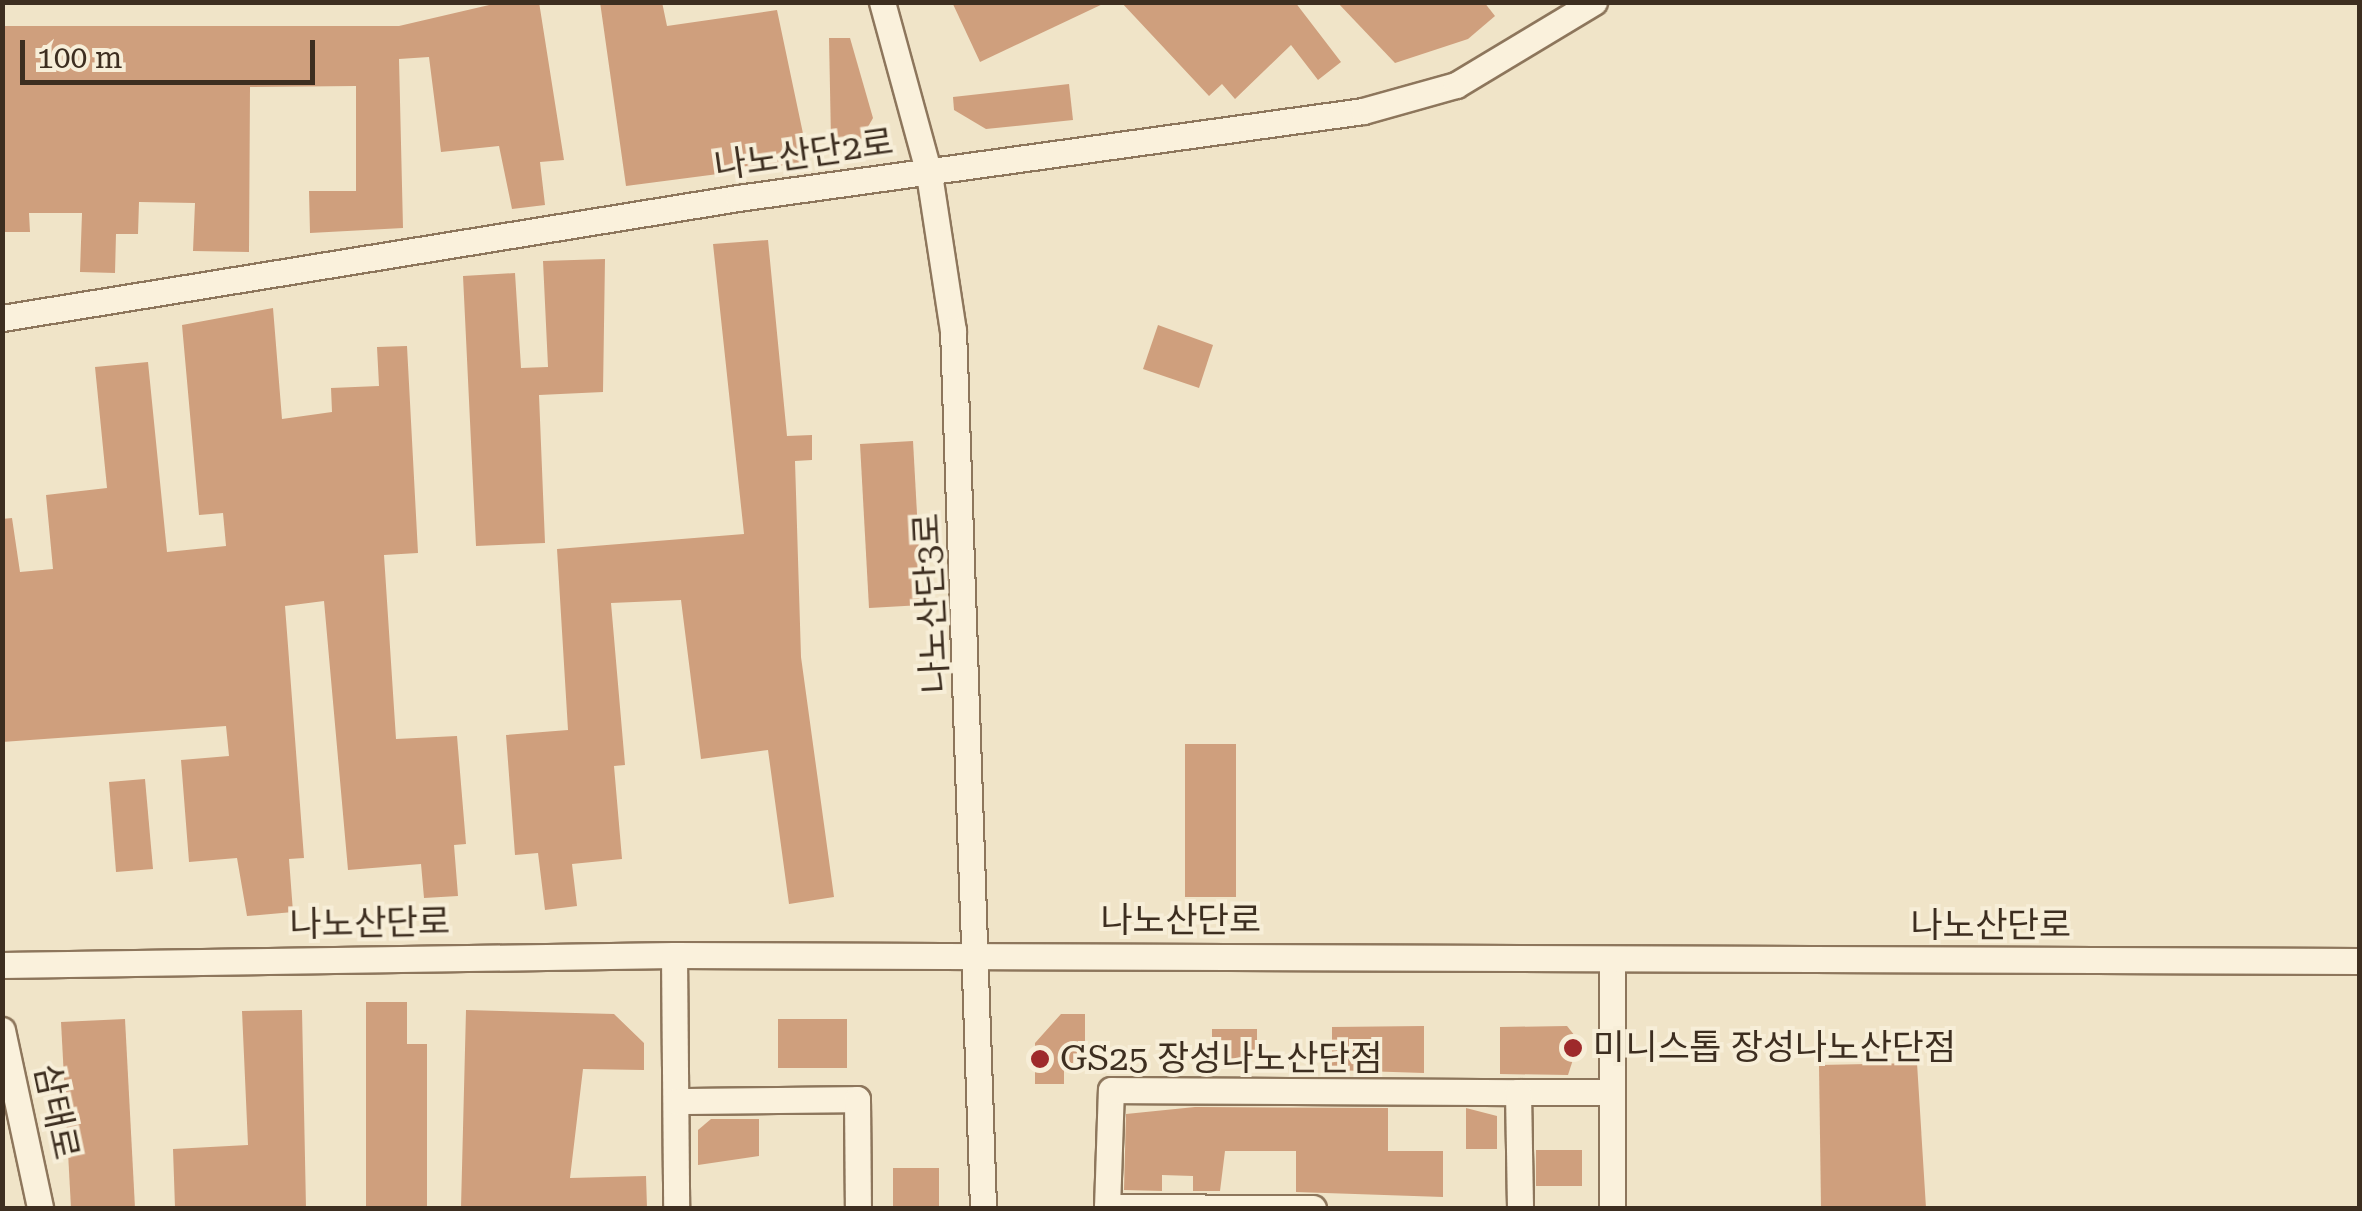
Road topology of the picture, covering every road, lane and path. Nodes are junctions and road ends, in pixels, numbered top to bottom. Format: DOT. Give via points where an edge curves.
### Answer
graph roads {
  1 [pos="882,2"];
  2 [pos="1594,2"];
  3 [pos="929,174"];
  4 [pos="2,318"];
  5 [pos="674,954"];
  6 [pos="978,954"];
  7 [pos="1612,960"];
  8 [pos="2360,961"];
  9 [pos="2,965"];
  10 [pos="2,1030"];
  11 [pos="1518,1092"];
  12 [pos="1610,1092"];
  13 [pos="676,1100"];
  14 [pos="40,1208"];
  15 [pos="676,1208"];
  16 [pos="858,1208"];
  17 [pos="983,1208"];
  18 [pos="1107,1208"];
  19 [pos="1313,1208"];
  20 [pos="1520,1208"];
  21 [pos="1612,1208"];
  1 -- 3 [label="street, 나노산단3로"];
  2 -- 3 [label="street, 나노산단2로" via="1456,85 1363,111"];
  3 -- 4 [label="street, 나노산단2로"];
  3 -- 6 [label="street, 나노산단3로" via="953,330"];
  5 -- 6 [label="street, 나노산단로"];
  5 -- 9 [label="street, 나노산단로"];
  5 -- 13 [label="street"];
  6 -- 7 [label="street, 나노산단로"];
  6 -- 17 [label="street, 나노산단3로"];
  7 -- 8 [label="street, 나노산단로"];
  7 -- 12 [label="street"];
  10 -- 14 [label="street, 삼태로"];
  11 -- 12 [label="street"];
  11 -- 18 [label="street" via="1111,1090"];
  11 -- 20 [label="street"];
  12 -- 21 [label="street"];
  13 -- 15 [label="street"];
  13 -- 16 [label="street" via="856,1099"];
  18 -- 19 [label="street"];
}
